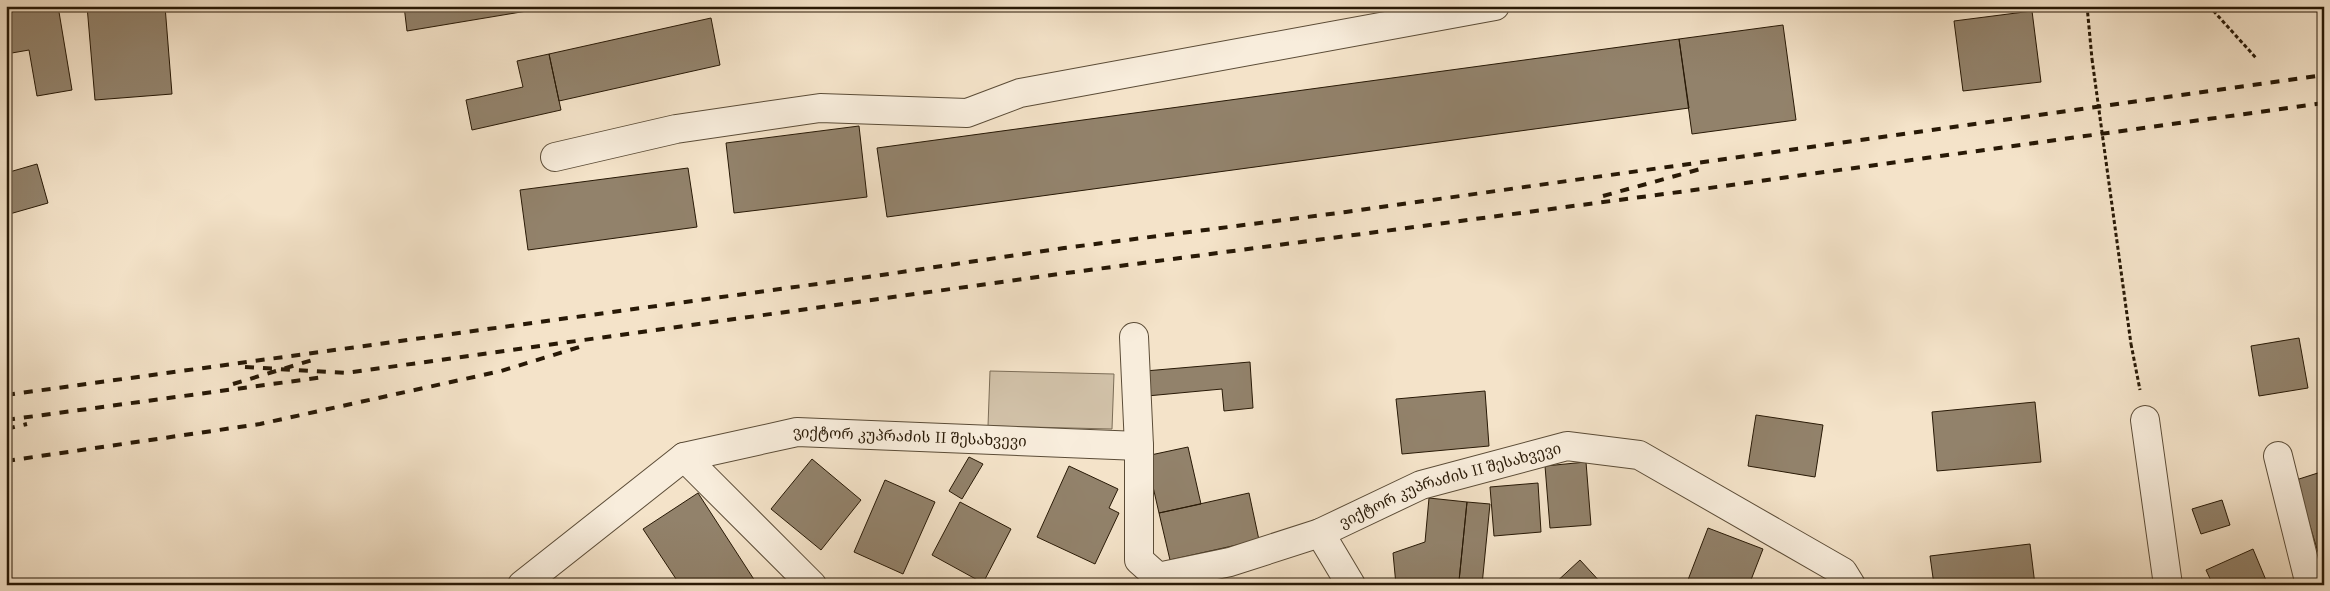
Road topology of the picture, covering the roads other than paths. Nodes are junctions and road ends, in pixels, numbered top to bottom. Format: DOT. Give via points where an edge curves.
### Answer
graph roads {
  1 [pos="1495,6"];
  2 [pos="554,157"];
  3 [pos="1134,337"];
  4 [pos="2146,420"];
  5 [pos="1139,446"];
  6 [pos="2278,456"];
  7 [pos="684,458"];
  8 [pos="1320,533"];
  9 [pos="522,585"];
  10 [pos="812,585"];
  11 [pos="1351,585"];
  12 [pos="1851,585"];
  13 [pos="2168,585"];
  14 [pos="2310,585"];
  1 -- 2 [label="street" via="1020,93 967,113 820,108 676,129"];
  3 -- 5 [label="street, ვიქტორ კუპრაძის II შესახვევი"];
  4 -- 13 [label="street"];
  5 -- 7 [label="street, ვიქტორ კუპრაძის II შესახვევი" via="797,432"];
  5 -- 8 [label="street, ვიქტორ კუპრაძის II შესახვევი" via="1139,560 1158,578 1230,562"];
  6 -- 14 [label="street"];
  7 -- 9 [label="street"];
  7 -- 10 [label="street"];
  8 -- 11 [label="street"];
  8 -- 12 [label="street, ვიქტორ კუპრაძის II შესახვევი" via="1421,485 1567,446 1639,454 1843,572"];
}
